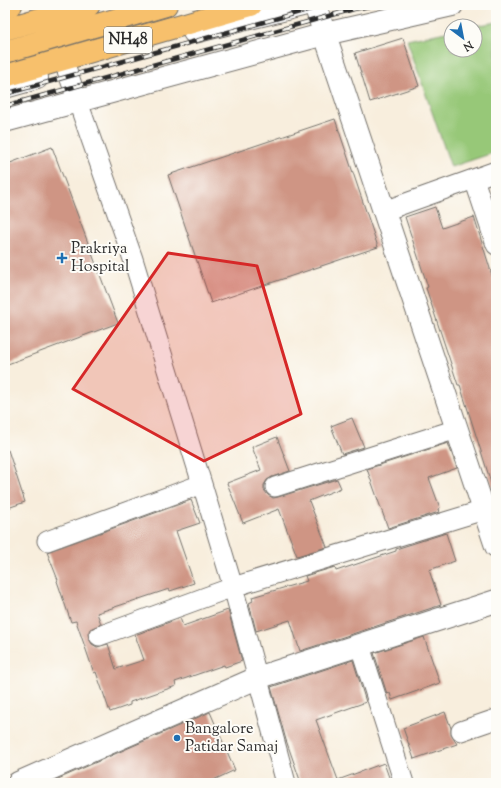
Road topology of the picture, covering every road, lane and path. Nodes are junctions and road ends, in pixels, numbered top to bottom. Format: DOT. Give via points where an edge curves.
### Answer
graph roads {
  1 [pos="11,5"];
  2 [pos="89,5"];
  3 [pos="166,5"];
  4 [pos="251,5"];
  5 [pos="302,5"];
  6 [pos="315,5"];
  7 [pos="452,5"];
  8 [pos="5,7"];
  9 [pos="5,29"];
  10 [pos="325,34"];
  11 [pos="5,52"];
  12 [pos="65,64"];
  13 [pos="5,76"];
  14 [pos="5,87"];
  15 [pos="78,101"];
  16 [pos="5,121"];
  17 [pos="496,171"];
  18 [pos="474,179"];
  19 [pos="384,211"];
  20 [pos="496,245"];
  21 [pos="457,429"];
  22 [pos="202,484"];
  23 [pos="275,488"];
  24 [pos="484,510"];
  25 [pos="47,541"];
  26 [pos="496,546"];
  27 [pos="233,587"];
  28 [pos="496,601"];
  29 [pos="99,636"];
  30 [pos="360,646"];
  31 [pos="257,678"];
  32 [pos="496,719"];
  33 [pos="461,731"];
  34 [pos="18,783"];
  35 [pos="286,783"];
  36 [pos="404,783"];
  1 -- 8 [label="highway"];
  2 -- 9 [label="highway"];
  3 -- 11 [label="highway"];
  4 -- 12 [label="highway, NH48"];
  5 -- 12 [label="street"];
  6 -- 10 [label="street"];
  7 -- 10 [label="street"];
  10 -- 15 [label="street"];
  10 -- 19 [label="street"];
  12 -- 13 [label="highway, NH48"];
  12 -- 14 [label="street"];
  12 -- 15 [label="street"];
  15 -- 16 [label="street"];
  15 -- 22 [label="street" via="133,259"];
  17 -- 18 [label="street"];
  18 -- 19 [label="street"];
  18 -- 20 [label="street"];
  19 -- 21 [label="street"];
  21 -- 23 [label="street"];
  21 -- 24 [label="street"];
  22 -- 25 [label="street"];
  22 -- 27 [label="street"];
  24 -- 26 [label="street"];
  24 -- 27 [label="street"];
  27 -- 29 [label="street"];
  27 -- 31 [label="street"];
  28 -- 30 [label="street"];
  30 -- 31 [label="street"];
  30 -- 36 [label="street"];
  31 -- 34 [label="street"];
  31 -- 35 [label="street"];
  32 -- 33 [label="street"];
}
